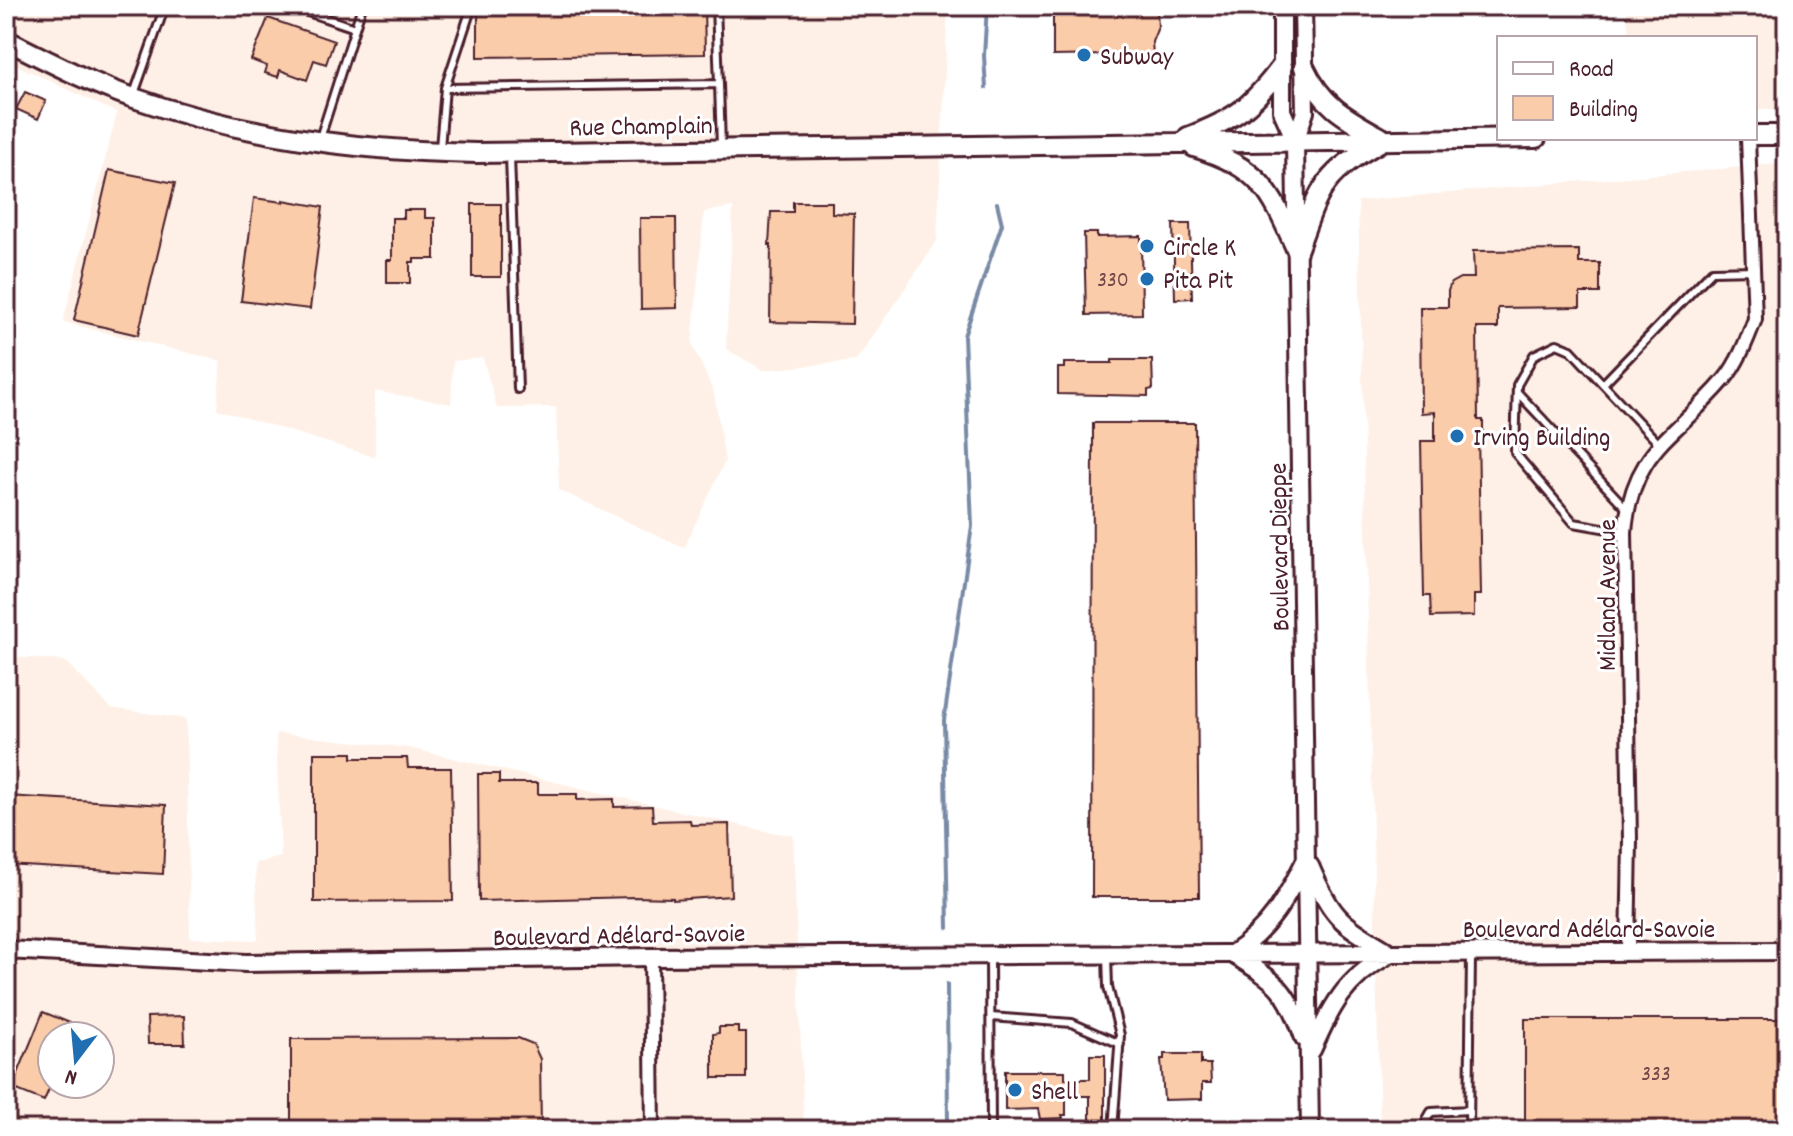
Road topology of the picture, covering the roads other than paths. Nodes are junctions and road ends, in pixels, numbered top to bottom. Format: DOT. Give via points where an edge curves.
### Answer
graph roads {
  1 [pos="165,6"];
  2 [pos="290,6"];
  3 [pos="362,6"];
  4 [pos="472,6"];
  5 [pos="716,6"];
  6 [pos="1282,6"];
  7 [pos="1303,6"];
  8 [pos="355,28"];
  9 [pos="6,40"];
  10 [pos="1282,66"];
  11 [pos="1304,67"];
  12 [pos="719,84"];
  13 [pos="445,88"];
  14 [pos="133,98"];
  15 [pos="1757,135"];
  16 [pos="1787,135"];
  17 [pos="1497,139"];
  18 [pos="1295,140"];
  19 [pos="1384,140"];
  20 [pos="1748,140"];
  21 [pos="1176,141"];
  22 [pos="319,142"];
  23 [pos="721,150"];
  24 [pos="439,152"];
  25 [pos="510,152"];
  26 [pos="1297,251"];
  27 [pos="1755,270"];
  28 [pos="1603,384"];
  29 [pos="518,389"];
  30 [pos="1517,392"];
  31 [pos="1660,445"];
  32 [pos="1627,509"];
  33 [pos="1625,532"];
  34 [pos="1307,857"];
  35 [pos="6,950"];
  36 [pos="1787,951"];
  37 [pos="1628,952"];
  38 [pos="1390,953"];
  39 [pos="1471,953"];
  40 [pos="1232,954"];
  41 [pos="1308,954"];
  42 [pos="990,955"];
  43 [pos="1107,955"];
  44 [pos="651,957"];
  45 [pos="991,1017"];
  46 [pos="1120,1044"];
  47 [pos="1309,1055"];
  48 [pos="1469,1110"];
  49 [pos="653,1130"];
  50 [pos="991,1130"];
  51 [pos="1113,1130"];
  52 [pos="1310,1130"];
  53 [pos="1427,1130"];
  54 [pos="1469,1130"];
  1 -- 14 [label="lane"];
  2 -- 8 [label="lane"];
  3 -- 8 [label="lane"];
  4 -- 13 [label="lane"];
  5 -- 12 [label="lane"];
  6 -- 10 [label="main road, Boulevard Dieppe"];
  7 -- 11 [label="main road, Boulevard Dieppe"];
  8 -- 22 [label="lane"];
  9 -- 14 [label="main road, Rue Champlain"];
  10 -- 18 [label="main road, Boulevard Dieppe" via="1282,111"];
  10 -- 21 [label="main road" via="1241,113"];
  11 -- 18 [label="main road, Boulevard Dieppe" via="1305,112"];
  11 -- 19 [label="main road" via="1329,105"];
  12 -- 13 [label="lane"];
  12 -- 23 [label="lane"];
  13 -- 24 [label="lane"];
  14 -- 22 [label="main road, Rue Champlain" via="237,128"];
  15 -- 16 [label="main road"];
  17 -- 19 [label="main road"];
  18 -- 19 [label="main road, Rue Champlain"];
  18 -- 21 [label="main road, Rue Champlain"];
  18 -- 26 [label="main road, Boulevard Dieppe"];
  19 -- 26 [label="main road" via="1331,175 1314,203"];
  20 -- 27 [label="street, Midland Avenue"];
  21 -- 23 [label="main road, Rue Champlain"];
  21 -- 26 [label="main road" via="1226,158 1254,176 1276,205"];
  22 -- 24 [label="main road, Rue Champlain"];
  23 -- 25 [label="main road, Rue Champlain"];
  24 -- 25 [label="main road, Rue Champlain"];
  25 -- 29 [label="lane"];
  26 -- 34 [label="main road, Boulevard Dieppe"];
  27 -- 28 [label="lane" via="1712,271"];
  27 -- 31 [label="street, Midland Avenue" via="1755,319 1747,340 1726,378"];
  28 -- 30 [label="lane" via="1571,350 1557,344 1534,355"];
  28 -- 31 [label="lane"];
  30 -- 32 [label="lane"];
  30 -- 33 [label="lane" via="1515,453 1574,523"];
  31 -- 32 [label="street, Midland Avenue" via="1635,480"];
  32 -- 33 [label="street, Midland Avenue"];
  33 -- 37 [label="street, Midland Avenue"];
  34 -- 38 [label="main road" via="1333,912"];
  34 -- 40 [label="main road" via="1274,918"];
  34 -- 41 [label="main road, Boulevard Dieppe"];
  35 -- 44 [label="main road, Boulevard Adélard-Savoie" via="246,963"];
  36 -- 37 [label="main road, Boulevard Adélard-Savoie"];
  37 -- 39 [label="main road, Boulevard Adélard-Savoie"];
  38 -- 39 [label="main road, Boulevard Adélard-Savoie"];
  38 -- 41 [label="main road, Boulevard Adélard-Savoie"];
  38 -- 47 [label="main road" via="1348,983"];
  39 -- 48 [label="lane"];
  40 -- 41 [label="main road, Boulevard Adélard-Savoie"];
  40 -- 43 [label="main road, Boulevard Adélard-Savoie"];
  40 -- 47 [label="main road" via="1282,990"];
  41 -- 47 [label="main road, Boulevard Dieppe"];
  42 -- 43 [label="main road, Boulevard Adélard-Savoie"];
  42 -- 44 [label="main road, Boulevard Adélard-Savoie"];
  42 -- 45 [label="lane"];
  43 -- 46 [label="lane"];
  44 -- 49 [label="street"];
  45 -- 46 [label="lane" via="1072,1023"];
  45 -- 50 [label="lane"];
  46 -- 51 [label="lane"];
  47 -- 52 [label="main road"];
  48 -- 53 [label="lane" via="1431,1112"];
  48 -- 54 [label="lane"];
}
